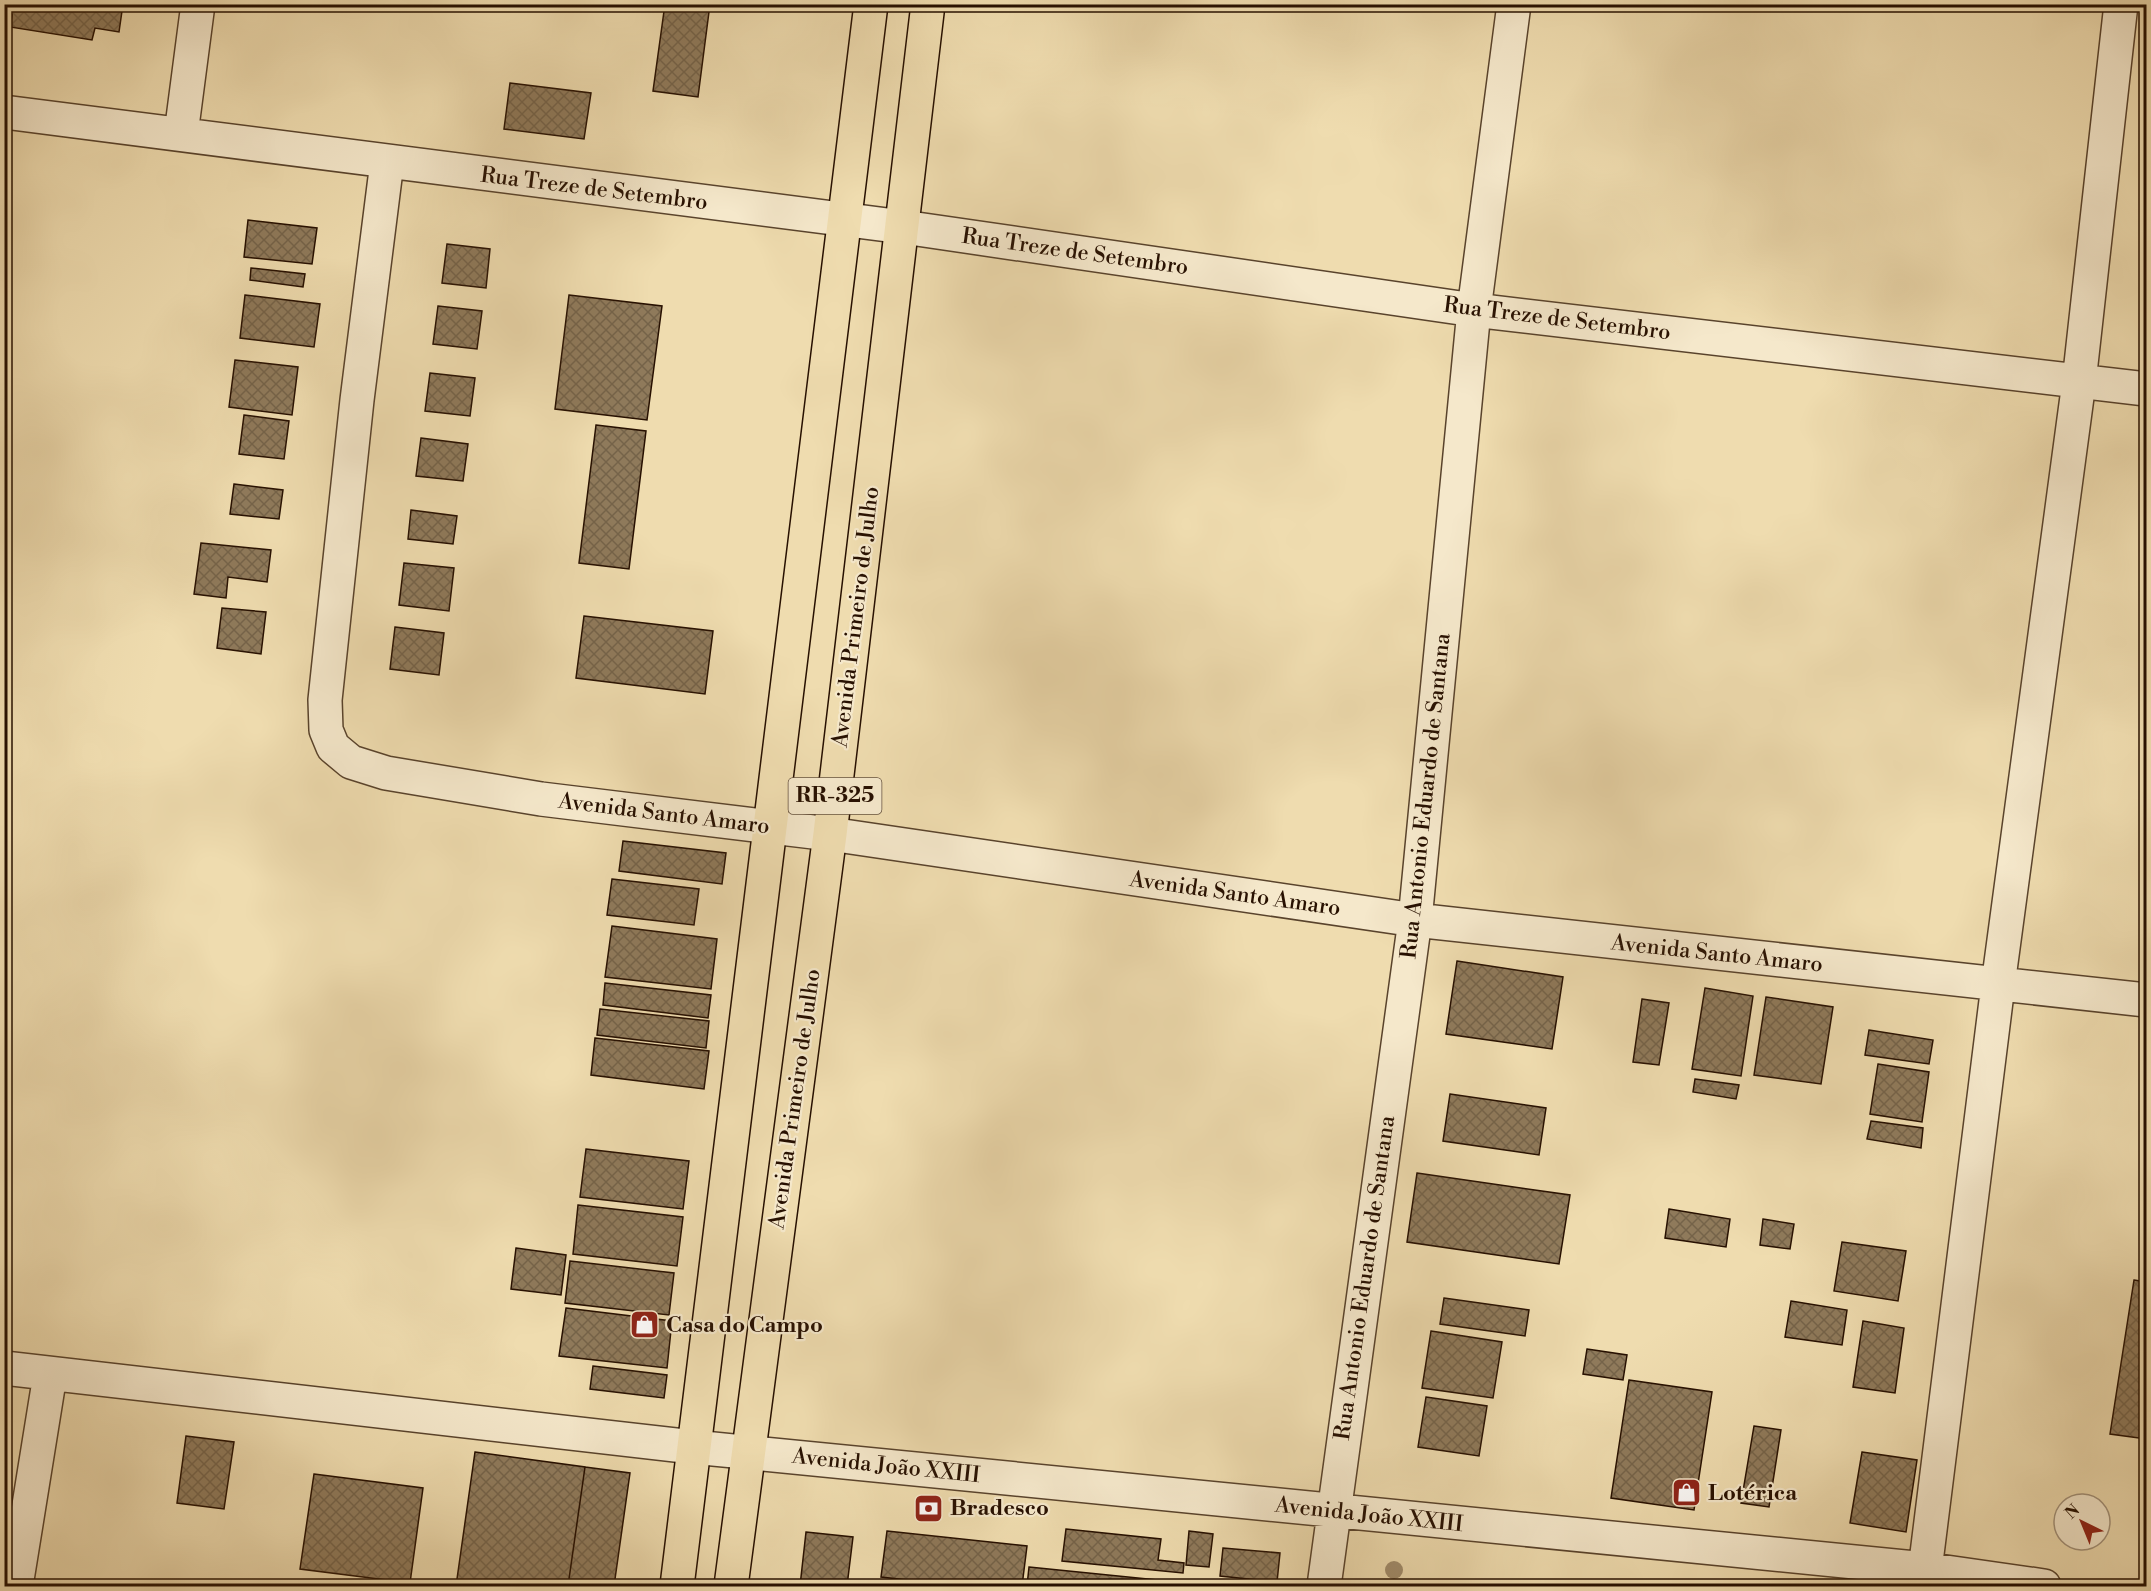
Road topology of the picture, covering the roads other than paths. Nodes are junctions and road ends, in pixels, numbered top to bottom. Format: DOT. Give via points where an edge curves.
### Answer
graph roads {
  1 [pos="198,4"];
  2 [pos="871,4"];
  3 [pos="928,4"];
  4 [pos="1514,4"];
  5 [pos="2121,4"];
  6 [pos="4,112"];
  7 [pos="181,134"];
  8 [pos="387,162"];
  9 [pos="843,220"];
  10 [pos="903,227"];
  11 [pos="1474,310"];
  12 [pos="2079,382"];
  13 [pos="2146,389"];
  14 [pos="771,828"];
  15 [pos="830,834"];
  16 [pos="1415,920"];
  17 [pos="1998,985"];
  18 [pos="2146,1000"];
  19 [pos="4,1368"];
  20 [pos="50,1375"];
  21 [pos="693,1447"];
  22 [pos="747,1452"];
  23 [pos="1332,1511"];
  24 [pos="1924,1578"];
  25 [pos="16,1587"];
  26 [pos="677,1587"];
  27 [pos="731,1587"];
  28 [pos="1324,1587"];
  29 [pos="2044,1587"];
  1 -- 7 [label="street"];
  2 -- 9 [label="main road, RR-325"];
  3 -- 10 [label="main road, Avenida Primeiro de Julho / RR-325"];
  4 -- 11 [label="street, Rua Antonio Eduardo de Santana"];
  5 -- 12 [label="street"];
  6 -- 7 [label="street, Rua Treze de Setembro"];
  7 -- 8 [label="street, Rua Treze de Setembro"];
  8 -- 9 [label="street, Rua Treze de Setembro"];
  8 -- 14 [label="street, Avenida Santo Amaro" via="325,700 326,730 333,747 351,762 386,773 541,799"];
  9 -- 10 [label="street, Rua Treze de Setembro"];
  9 -- 14 [label="main road, RR-325"];
  10 -- 11 [label="street, Rua Treze de Setembro"];
  10 -- 15 [label="main road, Avenida Primeiro de Julho / RR-325"];
  11 -- 12 [label="street, Rua Treze de Setembro"];
  11 -- 16 [label="street, Rua Antonio Eduardo de Santana"];
  12 -- 13 [label="street, Rua Treze de Setembro"];
  12 -- 17 [label="street"];
  14 -- 15 [label="street, Avenida Santo Amaro"];
  14 -- 21 [label="main road, RR-325"];
  15 -- 16 [label="street, Avenida Santo Amaro"];
  15 -- 22 [label="main road, Avenida Primeiro de Julho / RR-325"];
  16 -- 17 [label="street, Avenida Santo Amaro"];
  16 -- 23 [label="street, Rua Antonio Eduardo de Santana"];
  17 -- 18 [label="street, Avenida Santo Amaro"];
  17 -- 24 [label="street"];
  19 -- 20 [label="street, Avenida João XXIII"];
  20 -- 21 [label="street, Avenida João XXIII"];
  20 -- 25 [label="street"];
  21 -- 22 [label="street, Avenida João XXIII"];
  21 -- 26 [label="main road, RR-325"];
  22 -- 23 [label="street, Avenida João XXIII"];
  22 -- 27 [label="main road, Avenida Primeiro de Julho / RR-325"];
  23 -- 24 [label="street, Avenida João XXIII"];
  23 -- 28 [label="street, Rua Antonio Eduardo de Santana"];
  24 -- 29 [label="street, Avenida João XXIII"];
}
